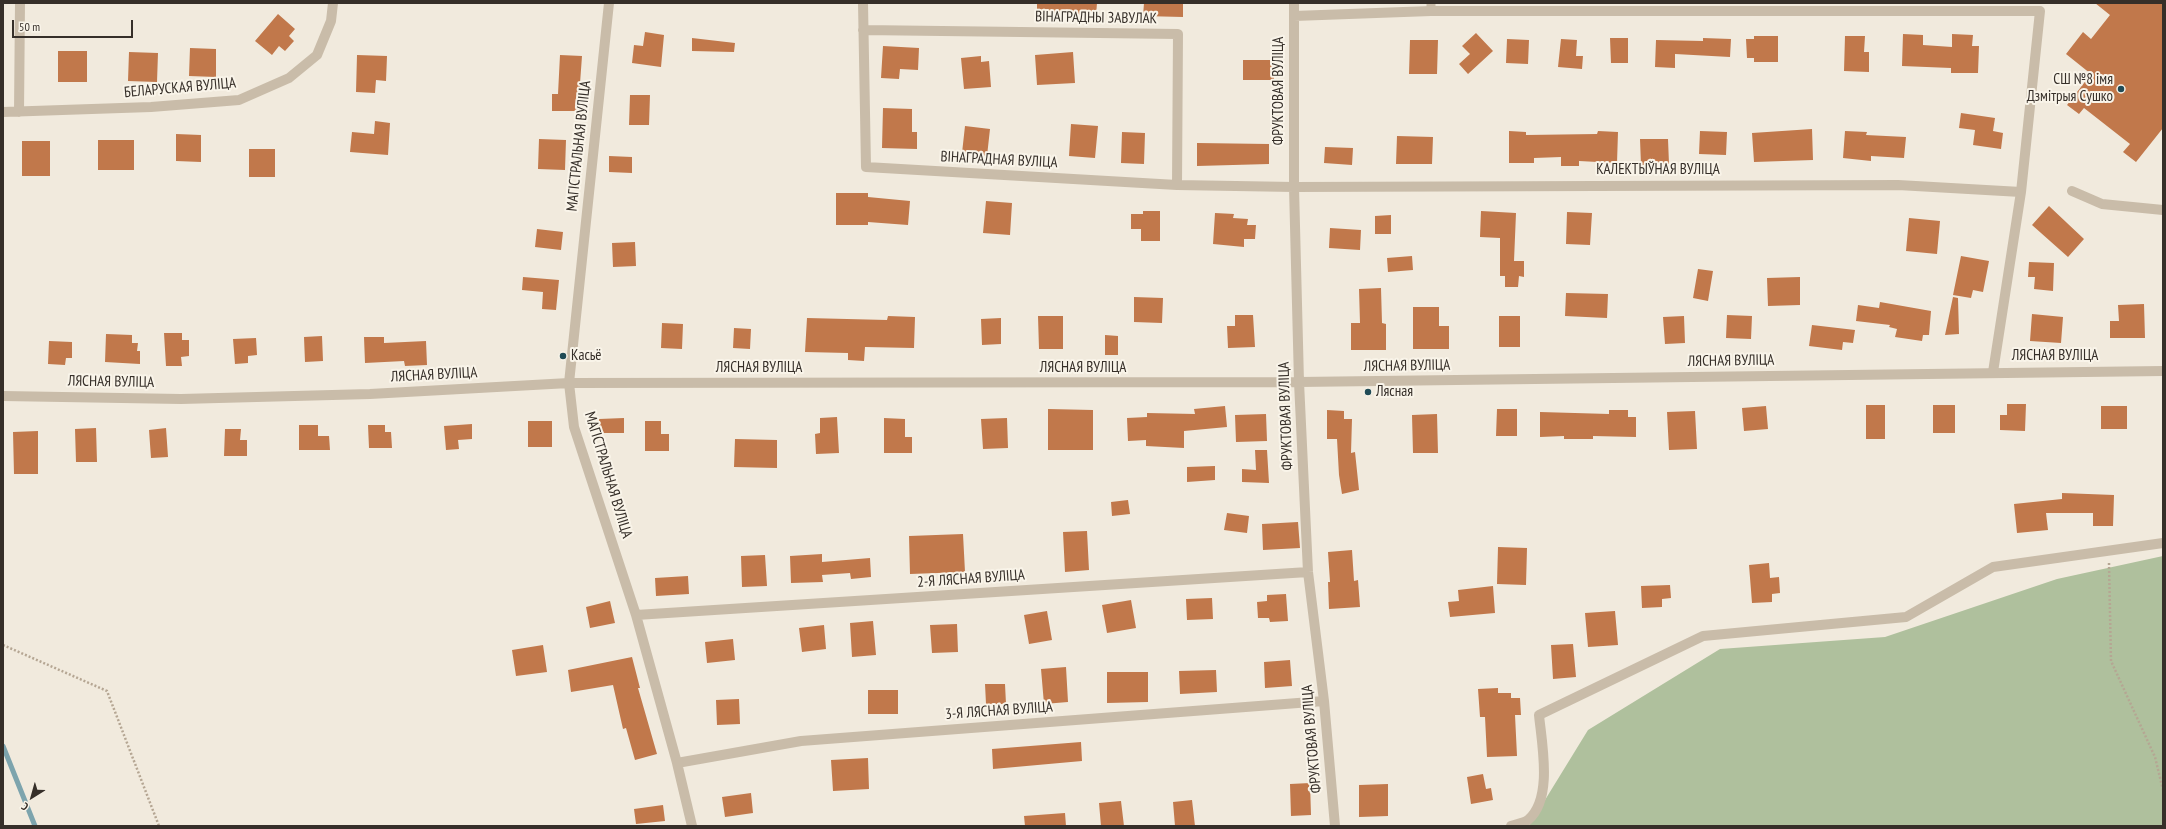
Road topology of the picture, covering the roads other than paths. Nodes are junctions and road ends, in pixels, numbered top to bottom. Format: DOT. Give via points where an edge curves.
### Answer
graph roads {
  1 [pos="20,3"];
  2 [pos="332,3"];
  3 [pos="608,3"];
  4 [pos="863,3"];
  5 [pos="1294,3"];
  6 [pos="1431,7"];
  7 [pos="1294,16"];
  8 [pos="863,30"];
  9 [pos="3,112"];
  10 [pos="19,112"];
  11 [pos="1177,185"];
  12 [pos="1294,187"];
  13 [pos="2072,191"];
  14 [pos="2021,192"];
  15 [pos="2163,210"];
  16 [pos="2163,370"];
  17 [pos="1993,372"];
  18 [pos="1299,382"];
  19 [pos="569,383"];
  20 [pos="3,396"];
  21 [pos="2163,543"];
  22 [pos="1308,572"];
  23 [pos="636,615"];
  24 [pos="1324,701"];
  25 [pos="678,763"];
  26 [pos="692,826"];
  27 [pos="1335,826"];
  28 [pos="1510,826"];
  1 -- 10 [label="street"];
  2 -- 10 [label="street, БЕЛАРУСКАЯ ВУЛІЦА" via="331,20 317,55 289,78 239,100 151,107"];
  3 -- 19 [label="street, МАГІСТРАЛЬНАЯ ВУЛІЦА"];
  4 -- 8 [label="street, ВІНАГРАДНАЯ ВУЛІЦА"];
  5 -- 7 [label="street, ФРУКТОВАЯ ВУЛІЦА"];
  6 -- 7 [label="street"];
  6 -- 14 [label="street" via="2040,11"];
  7 -- 12 [label="street, ФРУКТОВАЯ ВУЛІЦА"];
  8 -- 11 [label="street, ВІНАГРАДНАЯ ВУЛІЦА" via="866,167"];
  8 -- 11 [label="street, ВІНАГРАДНЫ ЗАВУЛАК" via="1178,34"];
  9 -- 10 [label="street, БЕЛАРУСКАЯ ВУЛІЦА"];
  11 -- 12 [label="street, ВІНАГРАДНАЯ ВУЛІЦА"];
  12 -- 14 [label="street, КАЛЕКТЫЎНАЯ ВУЛІЦА" via="1898,185"];
  12 -- 18 [label="street, ФРУКТОВАЯ ВУЛІЦА"];
  13 -- 15 [label="street" via="2102,204"];
  14 -- 17 [label="street"];
  16 -- 17 [label="street, ЛЯСНАЯ ВУЛІЦА"];
  17 -- 18 [label="street, ЛЯСНАЯ ВУЛІЦА"];
  18 -- 19 [label="street, ЛЯСНАЯ ВУЛІЦА"];
  18 -- 22 [label="street, ФРУКТОВАЯ ВУЛІЦА"];
  19 -- 20 [label="street, ЛЯСНАЯ ВУЛІЦА" via="370,394 181,398"];
  19 -- 23 [label="street, МАГІСТРАЛЬНАЯ ВУЛІЦА" via="574,427"];
  21 -- 28 [label="street" via="1993,567 1906,617 1703,636 1540,715 1544,776 1540,807 1527,821"];
  22 -- 23 [label="street, 2-Я ЛЯСНАЯ ВУЛІЦА"];
  22 -- 24 [label="street, ФРУКТОВАЯ ВУЛІЦА"];
  23 -- 25 [label="street, МАГІСТРАЛЬНАЯ ВУЛІЦА"];
  24 -- 25 [label="street, 3-Я ЛЯСНАЯ ВУЛІЦА" via="801,741"];
  24 -- 27 [label="street, ФРУКТОВАЯ ВУЛІЦА"];
  25 -- 26 [label="street, МАГІСТРАЛЬНАЯ ВУЛІЦА"];
}
